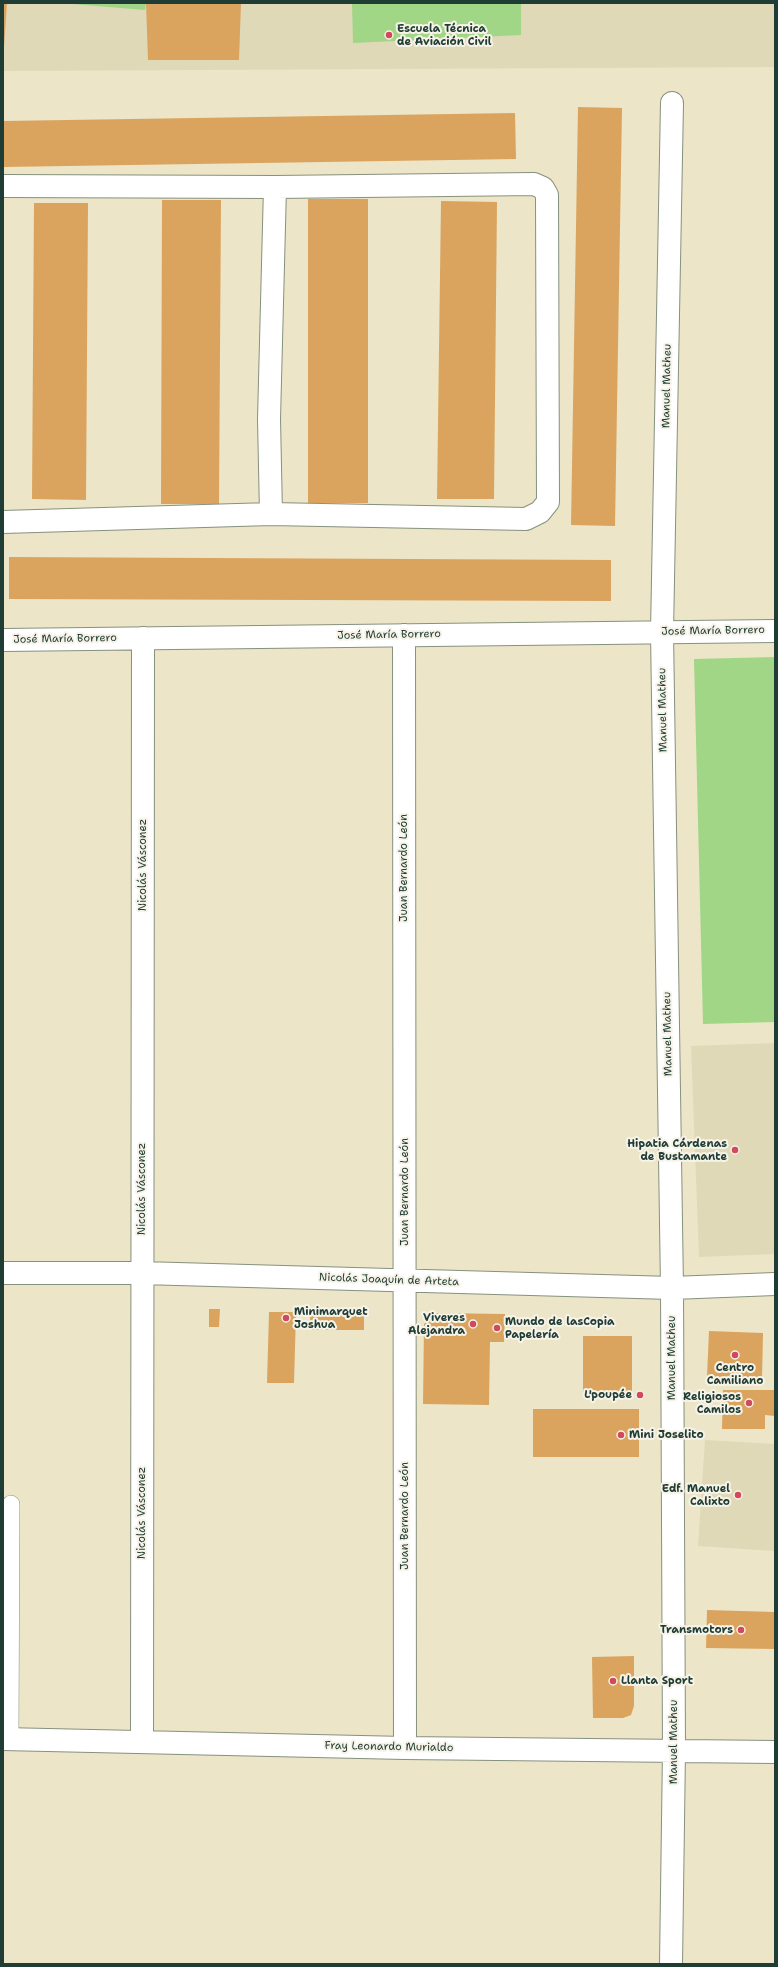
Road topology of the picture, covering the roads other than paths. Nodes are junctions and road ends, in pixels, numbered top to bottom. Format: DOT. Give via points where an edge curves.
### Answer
graph roads {
  1 [pos="672,103"];
  2 [pos="3,186"];
  3 [pos="275,187"];
  4 [pos="271,514"];
  5 [pos="3,522"];
  6 [pos="775,631"];
  7 [pos="662,632"];
  8 [pos="404,635"];
  9 [pos="143,638"];
  10 [pos="3,640"];
  11 [pos="3,1273"];
  12 [pos="142,1273"];
  13 [pos="405,1280"];
  14 [pos="775,1284"];
  15 [pos="672,1288"];
  16 [pos="11,1504"];
  17 [pos="7,1739"];
  18 [pos="142,1741"];
  19 [pos="405,1748"];
  20 [pos="674,1750"];
  21 [pos="775,1752"];
  22 [pos="671,1964"];
  1 -- 7 [label="street, Manuel Matheu"];
  2 -- 3 [label="street"];
  3 -- 4 [label="street" via="270,419"];
  3 -- 4 [label="street" via="534,184 542,188 547,195 548,502 540,512 526,519"];
  4 -- 5 [label="street"];
  6 -- 7 [label="street, José María Borrero"];
  7 -- 8 [label="street, José María Borrero"];
  7 -- 15 [label="street, Manuel Matheu"];
  8 -- 9 [label="street, José María Borrero"];
  8 -- 13 [label="street, Juan Bernardo León"];
  9 -- 10 [label="street, José María Borrero"];
  9 -- 12 [label="street, Nicolás Vásconez"];
  11 -- 12 [label="street, Nicolás Joaquín de Arteta"];
  12 -- 13 [label="street, Nicolás Joaquín de Arteta"];
  12 -- 18 [label="street, Nicolás Vásconez"];
  13 -- 15 [label="street, Nicolás Joaquín de Arteta"];
  13 -- 19 [label="street, Juan Bernardo León"];
  14 -- 15 [label="street, Nicolás Joaquín de Arteta"];
  15 -- 20 [label="street, Manuel Matheu"];
  16 -- 17 [label="lane"];
  17 -- 18 [label="street, Fray Leonardo Murialdo"];
  18 -- 19 [label="street, Fray Leonardo Murialdo"];
  19 -- 20 [label="street, Fray Leonardo Murialdo"];
  20 -- 21 [label="street, Fray Leonardo Murialdo"];
  20 -- 22 [label="street, Manuel Matheu"];
}
